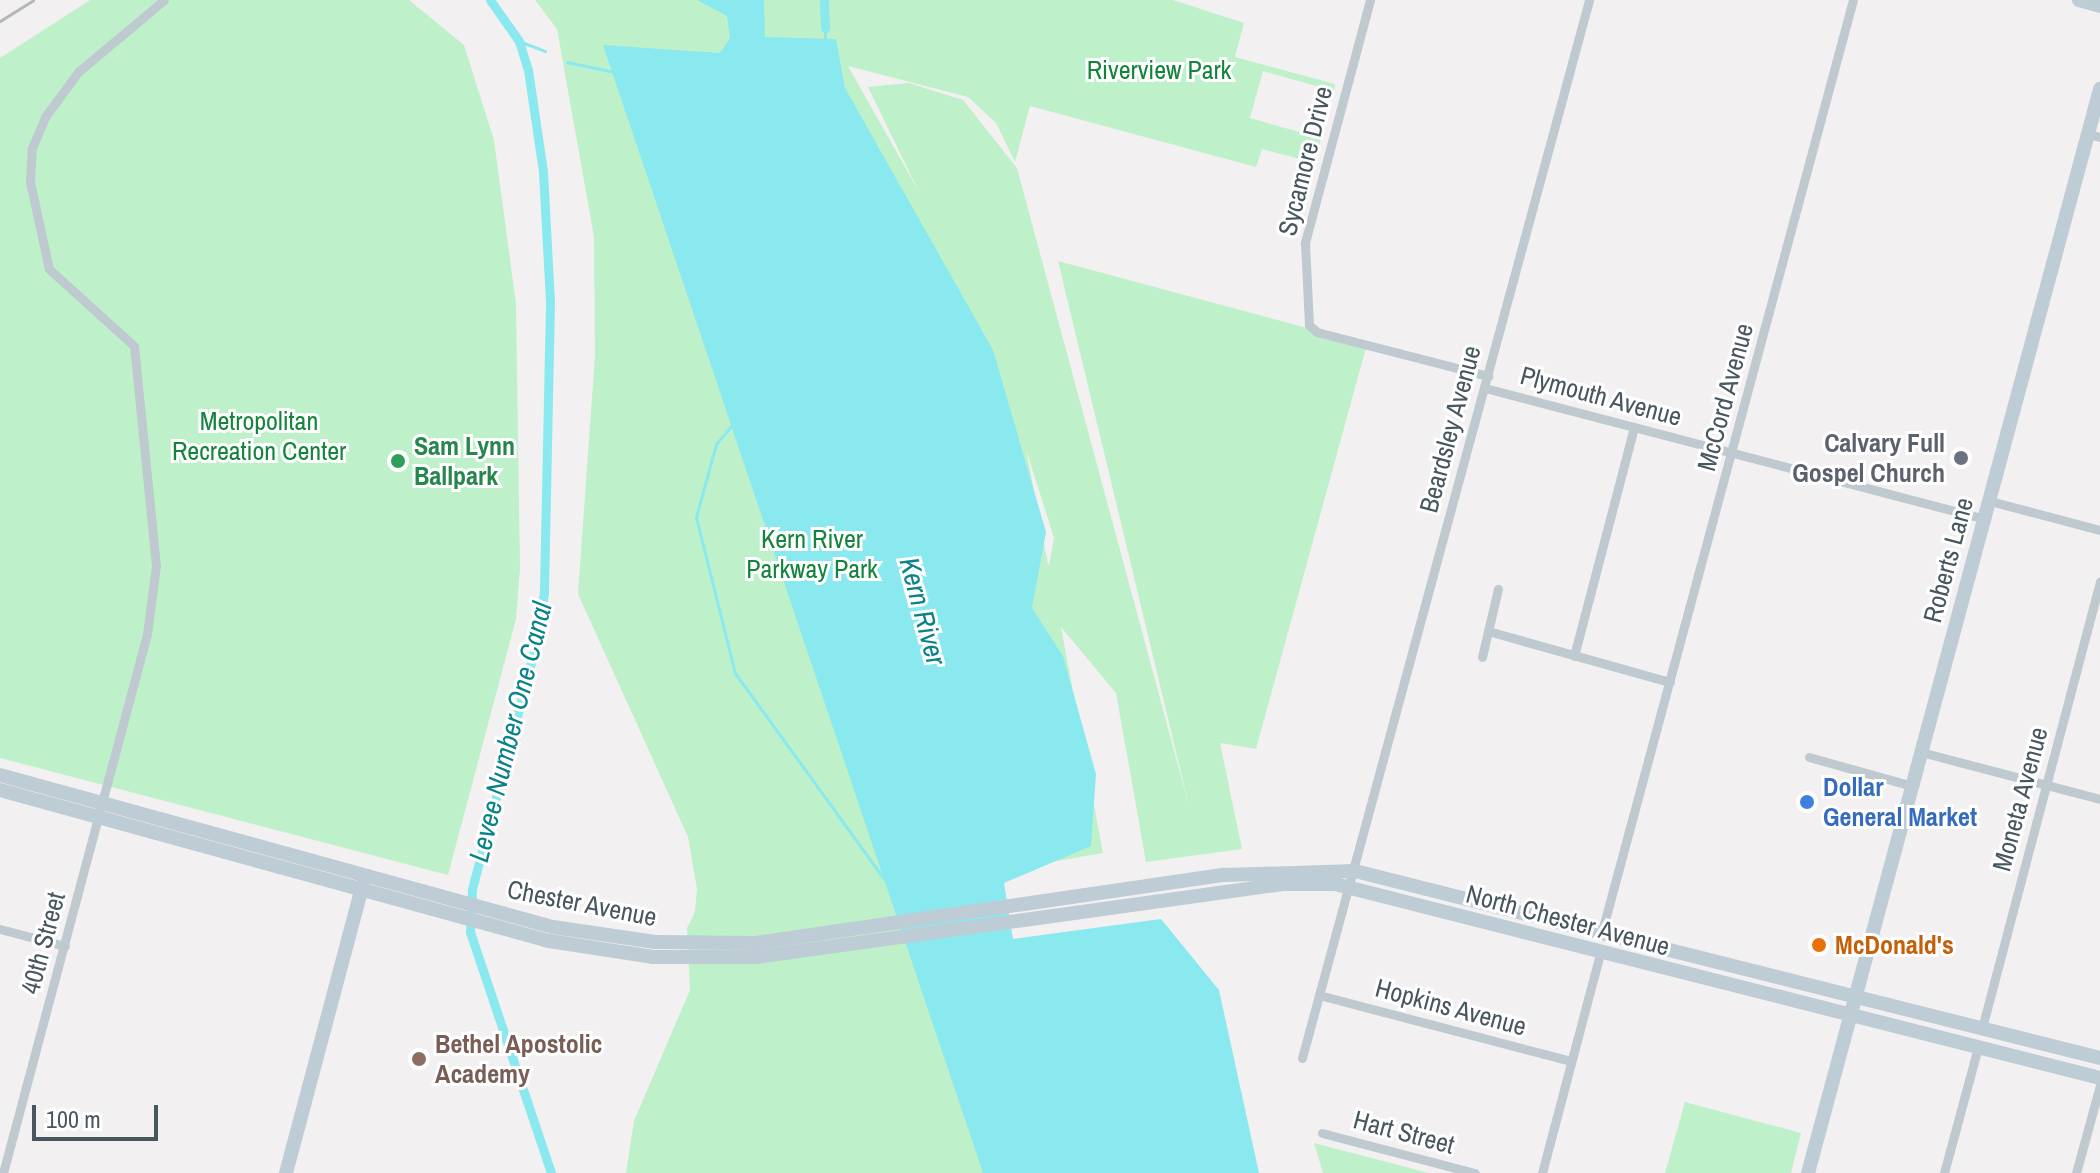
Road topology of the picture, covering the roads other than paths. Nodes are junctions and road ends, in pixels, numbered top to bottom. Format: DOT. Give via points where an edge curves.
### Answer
graph roads {
  1 [pos="164,0"];
  2 [pos="1370,0"];
  3 [pos="1589,0"];
  4 [pos="1853,0"];
  5 [pos="2079,0"];
  6 [pos="2100,6"];
  7 [pos="2100,89"];
  8 [pos="2094,136"];
  9 [pos="1488,376"];
  10 [pos="1485,388"];
  11 [pos="1634,427"];
  12 [pos="1731,453"];
  13 [pos="1990,501"];
  14 [pos="1985,519"];
  15 [pos="2100,530"];
  16 [pos="2100,581"];
  17 [pos="1498,589"];
  18 [pos="1488,631"];
  19 [pos="1574,656"];
  20 [pos="1482,657"];
  21 [pos="1670,682"];
  22 [pos="1921,752"];
  23 [pos="1809,757"];
  24 [pos="0,775"];
  25 [pos="2046,785"];
  26 [pos="1912,786"];
  27 [pos="0,790"];
  28 [pos="2100,799"];
  29 [pos="102,809"];
  30 [pos="1355,871"];
  31 [pos="363,882"];
  32 [pos="1351,887"];
  33 [pos="1027,904"];
  34 [pos="488,917"];
  35 [pos="1018,921"];
  36 [pos="0,929"];
  37 [pos="1601,935"];
  38 [pos="1558,942"];
  39 [pos="1632,942"];
  40 [pos="65,946"];
  41 [pos="1600,954"];
  42 [pos="1856,992"];
  43 [pos="1319,995"];
  44 [pos="1850,1015"];
  45 [pos="1982,1028"];
  46 [pos="2030,1040"];
  47 [pos="1978,1047"];
  48 [pos="1302,1058"];
  49 [pos="2100,1058"];
  50 [pos="1571,1061"];
  51 [pos="2100,1078"];
  52 [pos="2100,1085"];
  53 [pos="1322,1133"];
  54 [pos="3,1173"];
  55 [pos="286,1173"];
  56 [pos="1475,1173"];
  57 [pos="1542,1173"];
  58 [pos="1808,1173"];
  59 [pos="1944,1173"];
  60 [pos="2076,1173"];
  1 -- 29 [label="street, 40th Street" via="78,72 45,117 32,148 30,182 49,269 134,346 141,379 156,566 147,634"];
  2 -- 9 [label="street, Sycamore Drive" via="1305,243 1309,325 1317,332"];
  3 -- 9 [label="street, Beardsley Avenue"];
  4 -- 12 [label="street, McCord Avenue"];
  5 -- 6 [label="main road"];
  7 -- 8 [label="main road, Roberts Lane"];
  8 -- 13 [label="main road, Roberts Lane"];
  9 -- 10 [label="street, Beardsley Avenue"];
  10 -- 11 [label="street, Plymouth Avenue"];
  10 -- 30 [label="street, Beardsley Avenue"];
  11 -- 12 [label="street, Plymouth Avenue"];
  11 -- 19 [label="street"];
  12 -- 14 [label="street, Plymouth Avenue"];
  12 -- 21 [label="street, McCord Avenue"];
  13 -- 14 [label="main road, Roberts Lane"];
  13 -- 15 [label="street"];
  14 -- 22 [label="main road, Roberts Lane"];
  16 -- 25 [label="street, Moneta Avenue"];
  17 -- 18 [label="street"];
  18 -- 19 [label="street"];
  18 -- 20 [label="street"];
  19 -- 21 [label="street"];
  21 -- 37 [label="street, McCord Avenue"];
  22 -- 25 [label="street"];
  22 -- 26 [label="main road, Roberts Lane"];
  23 -- 26 [label="street"];
  24 -- 29 [label="main road, Chester Avenue"];
  25 -- 28 [label="street"];
  25 -- 45 [label="street, Moneta Avenue"];
  26 -- 42 [label="main road, Roberts Lane" via="1865,977"];
  27 -- 29 [label="main road, Chester Avenue"];
  29 -- 31 [label="main road, Chester Avenue"];
  29 -- 40 [label="street, 40th Street"];
  30 -- 32 [label="street, Beardsley Avenue"];
  30 -- 33 [label="main road, North Chester Avenue" via="1282,869"];
  30 -- 37 [label="main road, North Chester Avenue"];
  31 -- 34 [label="main road, Chester Avenue"];
  31 -- 55 [label="main road"];
  32 -- 35 [label="main road, North Chester Avenue" via="1283,884"];
  32 -- 38 [label="main road, North Chester Avenue"];
  32 -- 43 [label="street, Beardsley Avenue"];
  33 -- 34 [label="main road, Chester Avenue" via="756,943 655,942"];
  34 -- 35 [label="main road, Chester Avenue" via="574,946 654,957 757,957"];
  36 -- 40 [label="street"];
  37 -- 38 [label="main road"];
  37 -- 39 [label="main road, North Chester Avenue"];
  38 -- 41 [label="main road, North Chester Avenue"];
  39 -- 41 [label="main road" via="1606,946"];
  39 -- 42 [label="main road, North Chester Avenue"];
  40 -- 54 [label="street, 40th Street"];
  41 -- 44 [label="main road, North Chester Avenue"];
  41 -- 50 [label="street"];
  42 -- 44 [label="main road, Roberts Lane"];
  42 -- 45 [label="main road, North Chester Avenue"];
  43 -- 48 [label="street, Beardsley Avenue"];
  43 -- 50 [label="street, Hopkins Avenue"];
  44 -- 47 [label="main road, North Chester Avenue"];
  44 -- 58 [label="main road, Roberts Lane"];
  45 -- 46 [label="main road, North Chester Avenue"];
  46 -- 47 [label="main road"];
  46 -- 49 [label="main road, North Chester Avenue"];
  47 -- 51 [label="main road, North Chester Avenue"];
  47 -- 59 [label="street"];
  50 -- 57 [label="street"];
  52 -- 60 [label="street"];
  53 -- 56 [label="street, Hart Street"];
}
